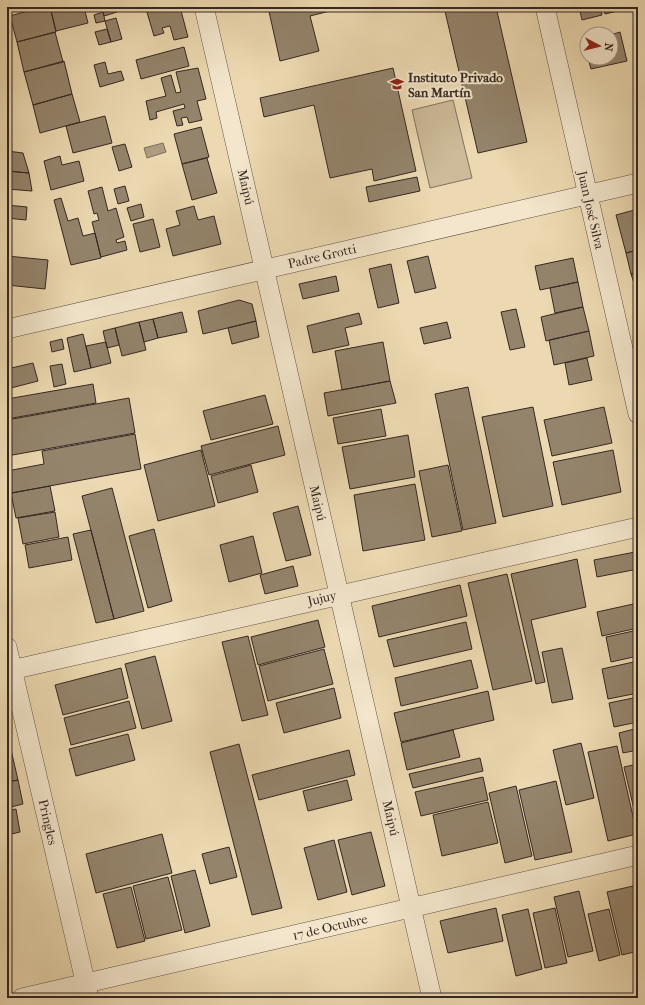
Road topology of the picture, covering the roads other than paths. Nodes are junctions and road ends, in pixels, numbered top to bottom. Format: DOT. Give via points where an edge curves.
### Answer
graph roads {
  1 [pos="204,7"];
  2 [pos="545,7"];
  3 [pos="638,183"];
  4 [pos="588,194"];
  5 [pos="264,269"];
  6 [pos="7,329"];
  7 [pos="631,347"];
  8 [pos="638,414"];
  9 [pos="638,527"];
  10 [pos="339,594"];
  11 [pos="7,647"];
  12 [pos="9,670"];
  13 [pos="638,855"];
  14 [pos="411,908"];
  15 [pos="88,991"];
  16 [pos="22,998"];
  17 [pos="432,998"];
  1 -- 5 [label="street, Maipú"];
  2 -- 4 [label="street, Juan José Silva"];
  3 -- 4 [label="street, Padre Grotti"];
  4 -- 5 [label="street, Padre Grotti"];
  4 -- 7 [label="street, Juan José Silva"];
  5 -- 6 [label="street, Padre Grotti"];
  5 -- 10 [label="street, Maipú"];
  7 -- 8 [label="street, Juan José Silva"];
  9 -- 10 [label="street, Jujuy"];
  10 -- 12 [label="street, Jujuy"];
  10 -- 14 [label="street, Maipú"];
  11 -- 12 [label="street, Pringles"];
  12 -- 15 [label="street, Pringles"];
  13 -- 14 [label="street, 17 de Octubre"];
  14 -- 15 [label="street, 17 de Octubre"];
  14 -- 17 [label="street, Maipú"];
  15 -- 16 [label="street, 17 de Octubre"];
}
